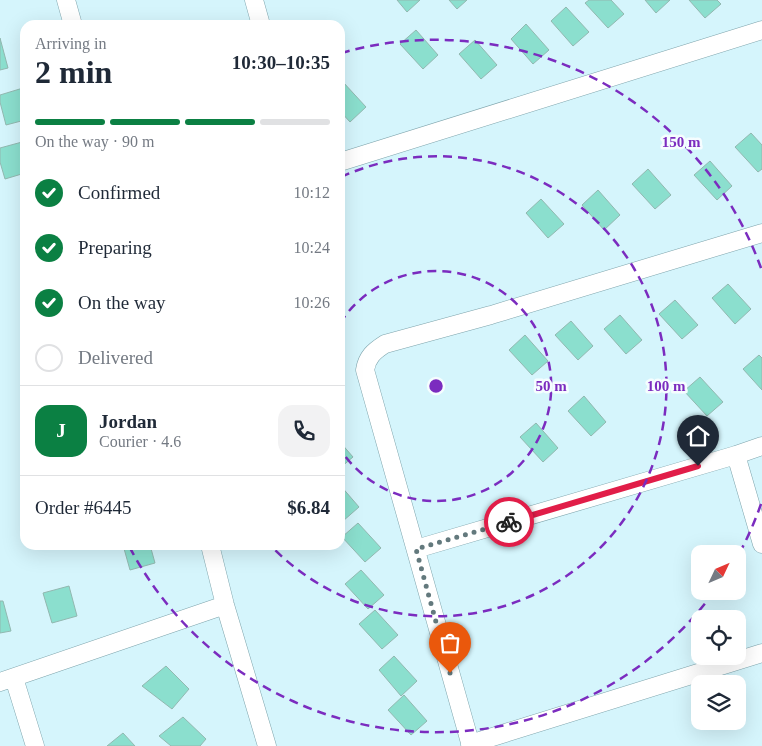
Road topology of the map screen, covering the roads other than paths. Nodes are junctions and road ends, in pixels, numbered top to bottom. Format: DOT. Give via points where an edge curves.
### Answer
graph roads {
  1 [pos="66,0"];
  2 [pos="254,0"];
  3 [pos="72,20"];
  4 [pos="260,20"];
  5 [pos="762,30"];
  6 [pos="345,160"];
  7 [pos="762,234"];
  8 [pos="762,446"];
  9 [pos="736,455"];
  10 [pos="762,544"];
  11 [pos="416,549"];
  12 [pos="211,550"];
  13 [pos="225,605"];
  14 [pos="762,653"];
  15 [pos="7,680"];
  16 [pos="470,745"];
  17 [pos="35,746"];
  18 [pos="266,746"];
  1 -- 3 [label="street"];
  2 -- 4 [label="street"];
  5 -- 6 [label="street"];
  7 -- 11 [label="street" via="491,316 385,344 372,354 365,370"];
  8 -- 9 [label="street"];
  9 -- 10 [label="street"];
  9 -- 11 [label="street"];
  11 -- 16 [label="street"];
  12 -- 13 [label="street"];
  13 -- 15 [label="street"];
  13 -- 18 [label="street"];
  14 -- 16 [label="street"];
  15 -- 17 [label="street"];
}
